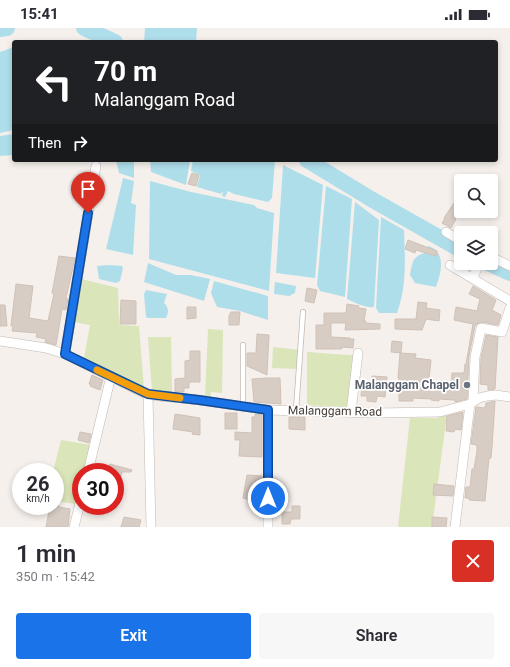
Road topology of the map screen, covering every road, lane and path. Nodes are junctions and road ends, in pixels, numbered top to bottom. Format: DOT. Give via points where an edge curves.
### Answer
graph roads {
  1 [pos="96,166"];
  2 [pos="446,232"];
  3 [pos="454,237"];
  4 [pos="498,260"];
  5 [pos="450,265"];
  6 [pos="510,266"];
  7 [pos="476,270"];
  8 [pos="473,278"];
  9 [pos="510,301"];
  10 [pos="510,308"];
  11 [pos="303,312"];
  12 [pos="0,341"];
  13 [pos="243,345"];
  14 [pos="358,353"];
  15 [pos="65,354"];
  16 [pos="111,376"];
  17 [pos="148,394"];
  18 [pos="510,397"];
  19 [pos="471,403"];
  20 [pos="243,406"];
  21 [pos="268,410"];
  22 [pos="296,410"];
  23 [pos="352,412"];
  24 [pos="90,463"];
  25 [pos="77,515"];
  26 [pos="74,527"];
  27 [pos="151,527"];
  28 [pos="268,527"];
  29 [pos="455,527"];
  1 -- 15 [label="street"];
  2 -- 3 [label="street"];
  4 -- 6 [label="street"];
  5 -- 8 [label="street"];
  7 -- 8 [label="street"];
  8 -- 9 [label="street"];
  10 -- 19 [label="street" via="502,332 481,328 475,357"];
  11 -- 22 [label="lane"];
  12 -- 15 [label="street, Malanggam Road" via="46,348"];
  13 -- 20 [label="lane"];
  14 -- 23 [label="street"];
  15 -- 16 [label="street, Malanggam Road"];
  16 -- 17 [label="street, Malanggam Road"];
  16 -- 24 [label="street"];
  17 -- 20 [label="street, Malanggam Road"];
  17 -- 27 [label="street"];
  18 -- 19 [label="street, Malanggam Road" via="496,395 479,398"];
  19 -- 23 [label="street, Malanggam Road" via="440,412"];
  19 -- 29 [label="street"];
  20 -- 21 [label="street, Malanggam Road"];
  21 -- 22 [label="street, Malanggam Road"];
  21 -- 28 [label="street"];
  22 -- 23 [label="street, Malanggam Road"];
  25 -- 26 [label="street"];
}
